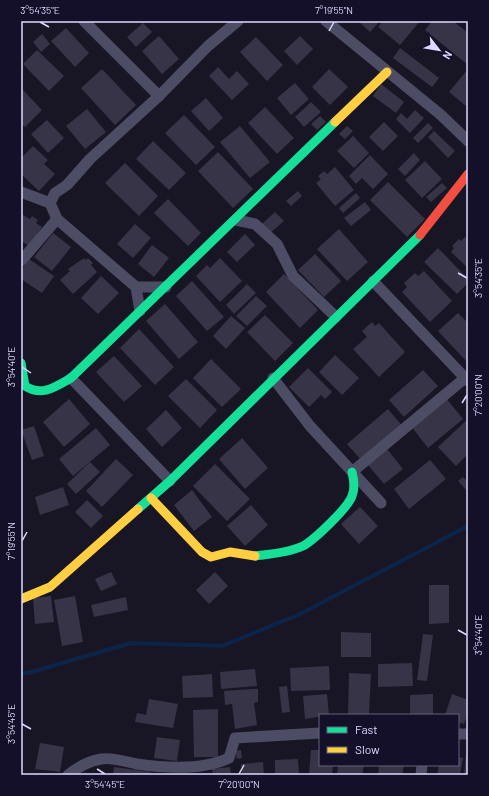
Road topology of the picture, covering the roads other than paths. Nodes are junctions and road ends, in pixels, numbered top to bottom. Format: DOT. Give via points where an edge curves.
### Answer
graph roads {
  1 [pos="84,21"];
  2 [pos="238,21"];
  3 [pos="326,21"];
  4 [pos="388,72"];
  5 [pos="159,96"];
  6 [pos="468,141"];
  7 [pos="468,174"];
  8 [pos="21,192"];
  9 [pos="50,203"];
  10 [pos="57,219"];
  11 [pos="236,220"];
  12 [pos="21,261"];
  13 [pos="374,281"];
  14 [pos="136,287"];
  15 [pos="166,287"];
  16 [pos="140,311"];
  17 [pos="336,317"];
  18 [pos="21,363"];
  19 [pos="72,378"];
  20 [pos="274,378"];
  21 [pos="467,380"];
  22 [pos="352,472"];
  23 [pos="170,481"];
  24 [pos="151,498"];
  25 [pos="381,503"];
  26 [pos="21,599"];
  27 [pos="319,733"];
  28 [pos="68,775"];
  1 -- 5 [label="street"];
  2 -- 5 [label="street" via="208,46"];
  3 -- 4 [label="street"];
  4 -- 6 [label="street" via="441,115"];
  4 -- 11 [label="street"];
  5 -- 9 [label="street" via="67,185 55,193"];
  7 -- 13 [label="street" via="424,231"];
  8 -- 9 [label="street"];
  9 -- 10 [label="street"];
  10 -- 12 [label="street"];
  10 -- 14 [label="street"];
  11 -- 15 [label="street"];
  11 -- 17 [label="street" via="255,224 277,244 293,276"];
  13 -- 17 [label="street"];
  13 -- 21 [label="street"];
  14 -- 15 [label="street"];
  14 -- 16 [label="street"];
  15 -- 16 [label="street"];
  16 -- 19 [label="street"];
  17 -- 20 [label="street"];
  18 -- 19 [label="street" via="25,386 32,392 43,393"];
  19 -- 23 [label="street"];
  20 -- 22 [label="street" via="310,426"];
  20 -- 23 [label="street"];
  21 -- 22 [label="street"];
  22 -- 24 [label="street" via="352,497 331,523 303,546 279,553 250,556 230,552 211,557 202,552"];
  22 -- 25 [label="street"];
  23 -- 24 [label="street"];
  24 -- 26 [label="street" via="50,587"];
  27 -- 28 [label="street" via="235,738 229,758 218,763 194,766 144,765 102,759 84,764"];
}
